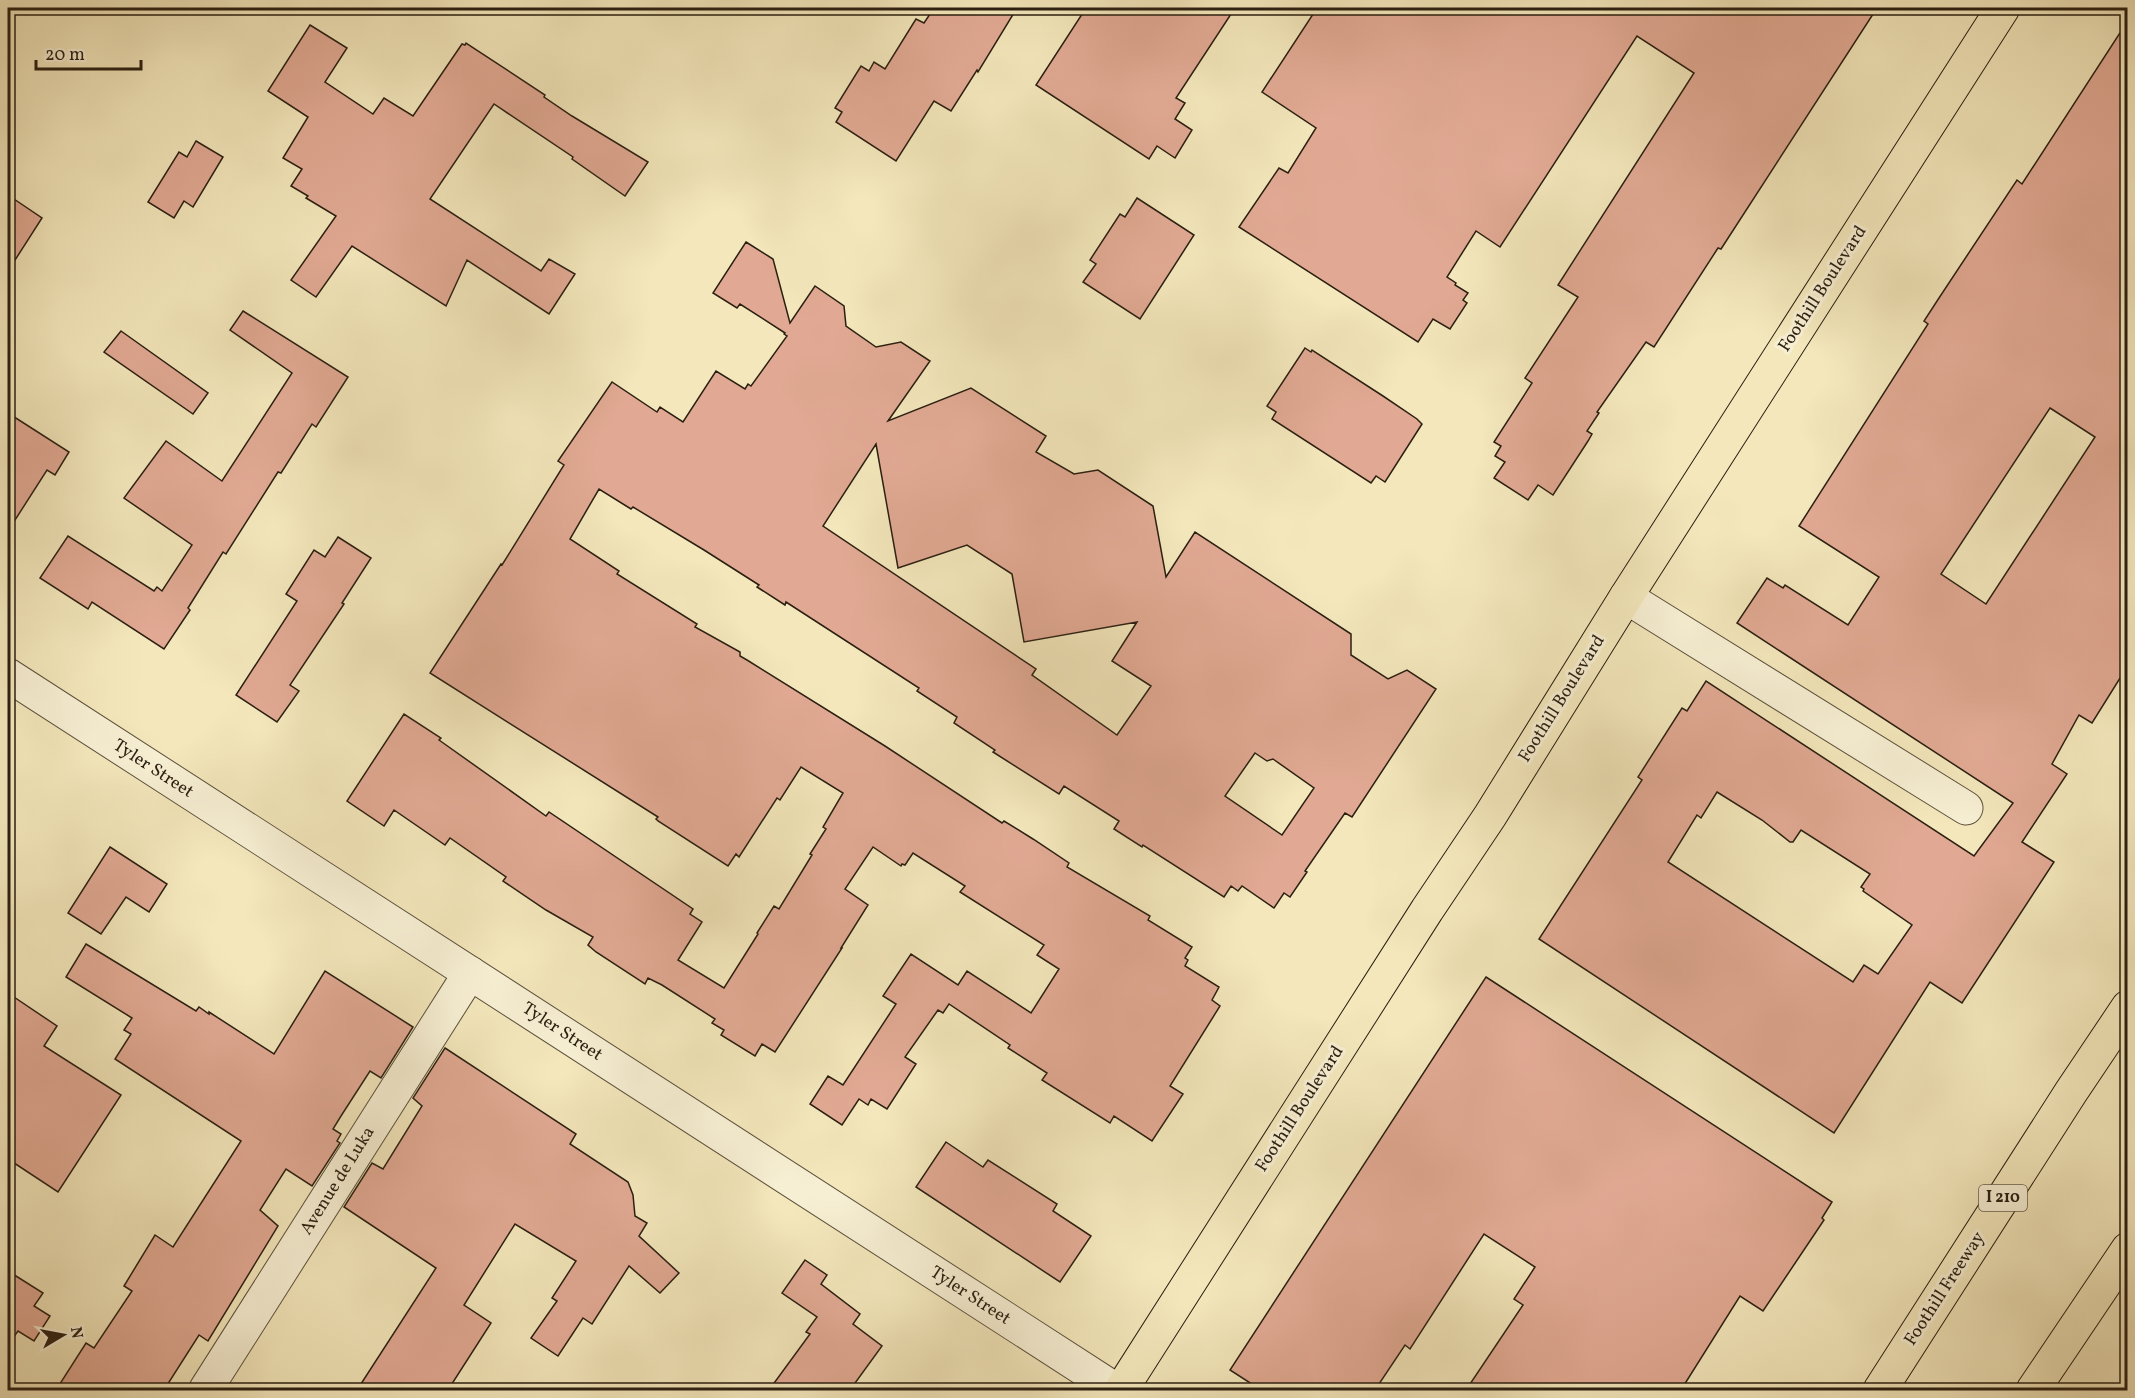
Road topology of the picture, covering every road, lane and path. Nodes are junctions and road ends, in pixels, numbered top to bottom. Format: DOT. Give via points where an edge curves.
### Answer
graph roads {
  1 [pos="2002,8"];
  2 [pos="1626,597"];
  3 [pos="8,675"];
  4 [pos="1966,808"];
  5 [pos="470,972"];
  6 [pos="2127,1007"];
  7 [pos="2127,1250"];
  8 [pos="206,1389"];
  9 [pos="1116,1390"];
  10 [pos="1121,1390"];
  11 [pos="1880,1390"];
  12 [pos="2033,1390"];
  1 -- 2 [label="main road, Foothill Boulevard"];
  2 -- 4 [label="street"];
  2 -- 10 [label="main road, Foothill Boulevard"];
  3 -- 5 [label="street, Tyler Street"];
  5 -- 8 [label="street, Avenue de Luka"];
  5 -- 9 [label="street, Tyler Street"];
  6 -- 11 [label="main road, Foothill Freeway / I 210"];
  7 -- 12 [label="main road"];
}
